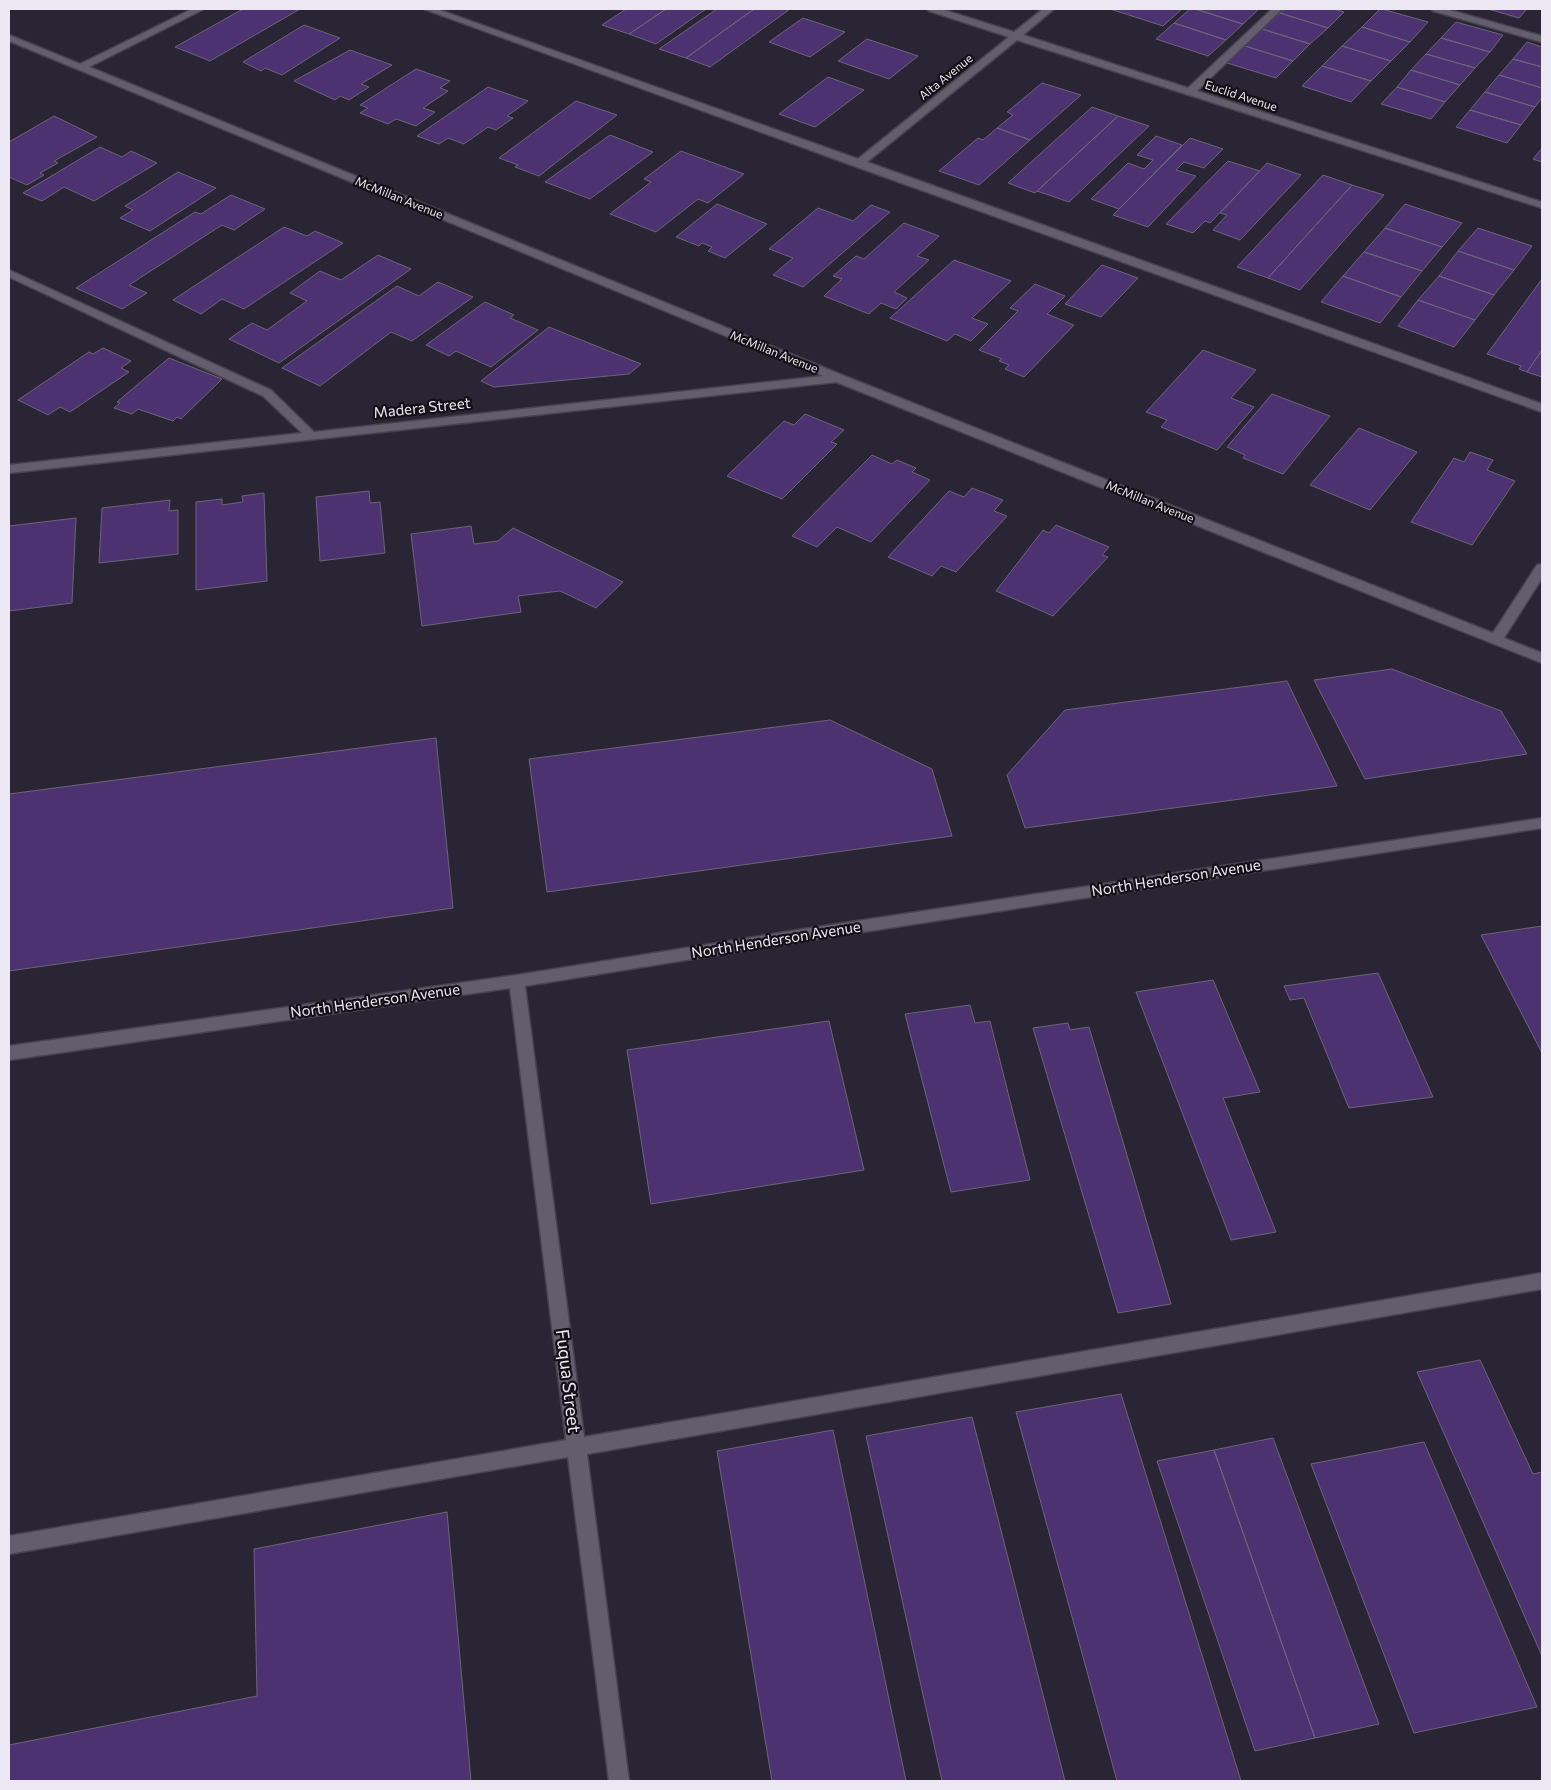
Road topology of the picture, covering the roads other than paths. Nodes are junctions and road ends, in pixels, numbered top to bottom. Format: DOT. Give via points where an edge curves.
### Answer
graph roads {
  1 [pos="199,9"];
  2 [pos="429,9"];
  3 [pos="932,9"];
  4 [pos="1049,9"];
  5 [pos="1277,9"];
  6 [pos="1436,9"];
  7 [pos="1016,37"];
  8 [pos="9,38"];
  9 [pos="1542,40"];
  10 [pos="81,67"];
  11 [pos="1189,92"];
  12 [pos="858,164"];
  13 [pos="1542,205"];
  14 [pos="9,273"];
  15 [pos="838,378"];
  16 [pos="1542,408"];
  17 [pos="312,436"];
  18 [pos="9,469"];
  19 [pos="1542,568"];
  20 [pos="1496,639"];
  21 [pos="1542,658"];
  22 [pos="1542,823"];
  23 [pos="517,981"];
  24 [pos="9,1053"];
  25 [pos="1542,1281"];
  26 [pos="576,1449"];
  27 [pos="9,1545"];
  28 [pos="619,1781"];
  1 -- 10 [label="street"];
  2 -- 12 [label="street"];
  3 -- 7 [label="street, Euclid Avenue"];
  4 -- 7 [label="street, Alta Avenue"];
  5 -- 11 [label="street"];
  6 -- 9 [label="street"];
  7 -- 11 [label="street, Euclid Avenue"];
  7 -- 12 [label="street, Alta Avenue"];
  8 -- 10 [label="street, McMillan Avenue"];
  10 -- 15 [label="street, McMillan Avenue"];
  11 -- 13 [label="street, Euclid Avenue"];
  12 -- 16 [label="street"];
  14 -- 17 [label="street" via="267,393"];
  15 -- 17 [label="street, Madera Street"];
  15 -- 20 [label="street, McMillan Avenue"];
  17 -- 18 [label="street, Madera Street"];
  19 -- 20 [label="street"];
  20 -- 21 [label="street, McMillan Avenue"];
  22 -- 23 [label="street, North Henderson Avenue"];
  23 -- 24 [label="street, North Henderson Avenue"];
  23 -- 26 [label="street, Fuqua Street"];
  25 -- 26 [label="street"];
  26 -- 27 [label="street"];
  26 -- 28 [label="street, Fuqua Street"];
}
